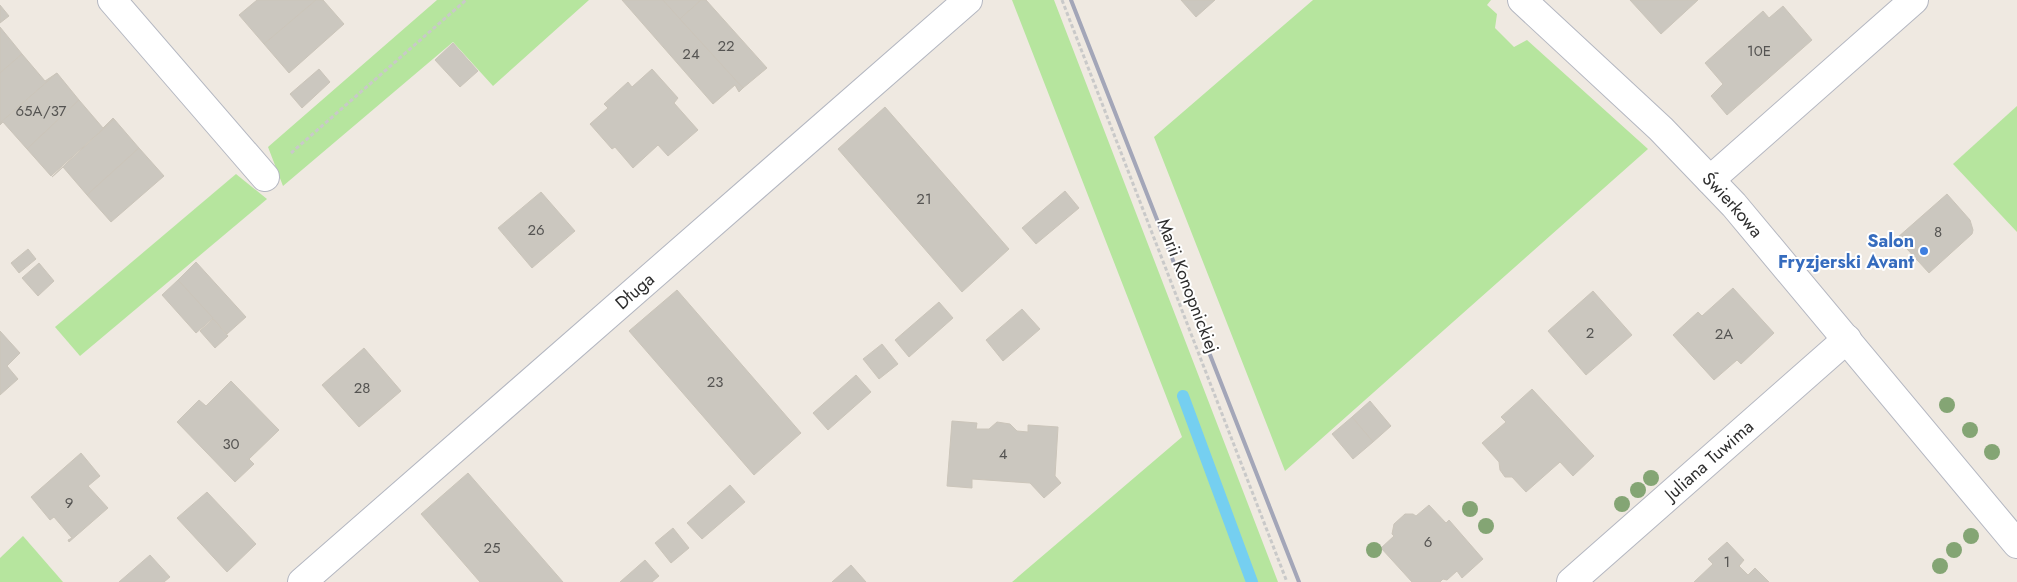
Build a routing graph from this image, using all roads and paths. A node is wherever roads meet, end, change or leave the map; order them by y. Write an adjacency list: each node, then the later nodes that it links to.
1 (112, 0): 7 (street)
2 (466, 0): 7 (path)
3 (968, 0): 11 (street, Długa)
4 (1062, 0): 12 (path, Marii Konopnickiej)
5 (1914, 0): 8 (street)
6 (1531, 3): 8 (street, Świerkowa)
7 (265, 177)
8 (1710, 180): 9 (street, Świerkowa)
9 (1848, 339): 10 (street, Świerkowa); 13 (street, Juliana Tuwima)
10 (2017, 544)
11 (302, 582)
12 (1287, 582)
13 (1571, 582)

